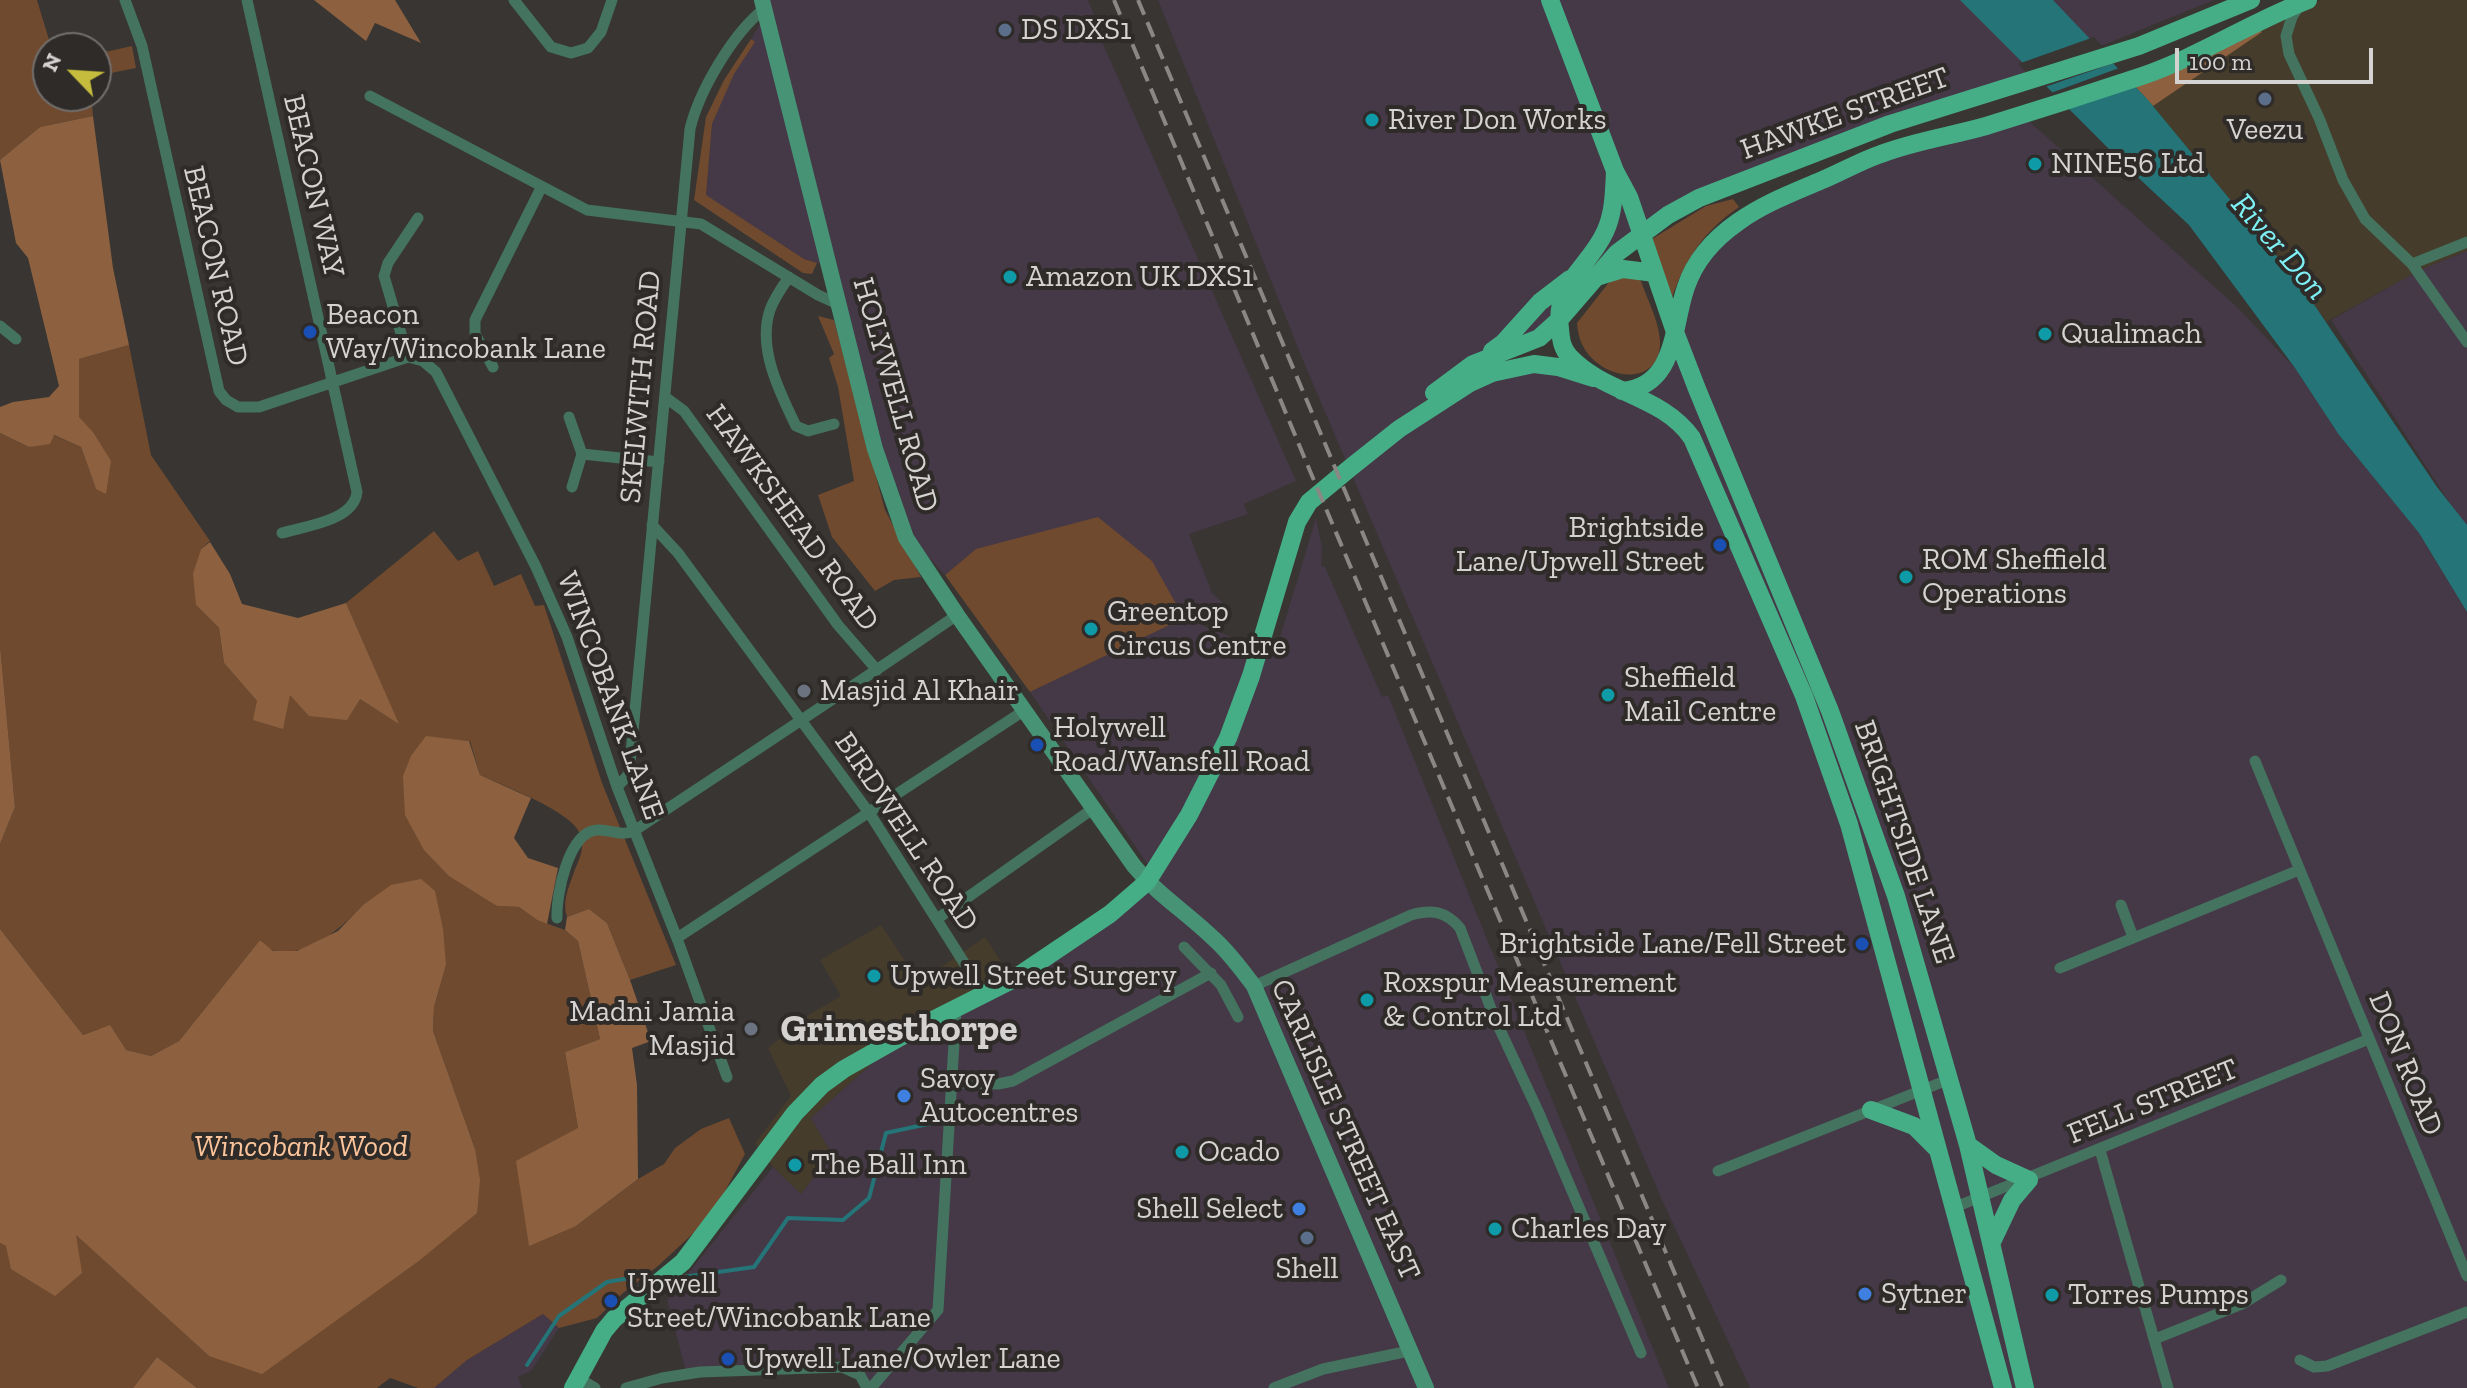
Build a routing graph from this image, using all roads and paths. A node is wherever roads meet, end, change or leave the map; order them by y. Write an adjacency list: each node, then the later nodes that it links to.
1 (125, 0): 31 (street, BEACON ROAD)
2 (247, 0): 31 (street, BEACON WAY)
3 (514, 0): 4 (street)
4 (612, 0)
5 (1550, 0): 10 (main road)
6 (2251, 0): 14 (main road, HAWKE STREET)
7 (2305, 1): 16 (street); 24 (main road, HAWKE STREET)
8 (763, 4): 13 (street, SKELWITH ROAD); 21 (main road, HOLYWELL ROAD)
9 (370, 96): 11 (street)
10 (1615, 171): 14 (main road); 19 (main road)
11 (541, 188): 13 (street); 29 (street)
12 (418, 218): 27 (street)
13 (679, 221): 18 (street); 33 (street, SKELWITH ROAD)
14 (1642, 233): 17 (main road); 20 (main road, HAWKE STREET)
15 (2467, 242): 16 (street)
16 (2412, 264): 26 (street)
17 (1655, 273): 20 (main road); 24 (main road)
18 (789, 277): 21 (street); 35 (street)
19 (1572, 277): 22 (main road); 28 (main road)
20 (1594, 278): 22 (main road)
21 (840, 305): 42 (main road, HOLYWELL ROAD)
22 (1559, 320): 28 (main road); 30 (main road)
23 (0, 326): 25 (street)
24 (1675, 332): 32 (main road); 67 (main road, BRIGHTSIDE LANE)
25 (16, 339)
26 (2467, 342)
27 (408, 357): 31 (street, BEACON ROAD); 47 (street, WINCOBANK LANE)
28 (1473, 364): 36 (main road)
29 (493, 367)
30 (1593, 378): 32 (main road); 36 (main road)
31 (333, 383): 41 (street, BEACON WAY)
32 (1622, 391): 69 (main road, BRIGHTSIDE LANE)
33 (665, 397): 38 (street, SKELWITH ROAD); 43 (street, HAWKSHEAD ROAD)
34 (569, 417): 37 (street)
35 (834, 424)
36 (1399, 429): 52 (main road)
37 (582, 454): 38 (street); 39 (street)
38 (659, 462): 40 (street, SKELWITH ROAD)
39 (572, 487)
40 (652, 525): 45 (street, BIRDWELL ROAD); 47 (street, SKELWITH ROAD)
41 (282, 533)
42 (957, 615): 43 (street); 44 (main road, HOLYWELL ROAD)
43 (877, 670): 45 (street)
44 (1025, 710): 48 (main road, HOLYWELL ROAD); 49 (street)
45 (803, 722): 49 (street, BIRDWELL ROAD); 50 (street)
46 (2255, 761): 51 (street, DON ROAD)
47 (617, 787): 50 (street, WINCOBANK LANE)
48 (1094, 808): 52 (main road, HOLYWELL ROAD); 55 (street)
49 (870, 814): 55 (street, BIRDWELL ROAD); 57 (street)
50 (634, 831): 54 (street); 57 (street, WINCOBANK LANE)
51 (2299, 870): 56 (street); 65 (street, DON ROAD)
52 (1147, 882): 62 (main road, CARLISLE STREET EAST); 63 (main road)
53 (2121, 905): 56 (street)
54 (557, 918)
55 (937, 919): 61 (street, BIRDWELL ROAD)
56 (2133, 937): 59 (street)
57 (677, 938): 66 (street, WINCOBANK LANE)
58 (1184, 947): 60 (street)
59 (2060, 968)
60 (1211, 973): 64 (street); 68 (street)
61 (973, 977)
62 (1254, 986): 83 (main road, CARLISLE STREET EAST); 84 (street)
63 (956, 1010): 68 (street); 86 (main road)
64 (1238, 1017)
65 (2369, 1039): 72 (street, FELL STREET); 79 (street, DON ROAD)
66 (727, 1077)
67 (1950, 1079): 69 (street); 71 (main road, BRIGHTSIDE LANE)
68 (952, 1083): 89 (street)
69 (1923, 1089): 70 (street); 73 (main road, BRIGHTSIDE LANE)
70 (1871, 1110): 73 (main road); 74 (street)
71 (1968, 1145): 75 (main road); 76 (main road, BRIGHTSIDE LANE)
72 (2100, 1150): 75 (street, FELL STREET); 82 (street)
73 (1940, 1152): 77 (main road, BRIGHTSIDE LANE)
74 (1718, 1171)
75 (2029, 1180): 76 (street, FELL STREET); 78 (main road)
76 (1981, 1197): 77 (street, FELL STREET); 78 (main road, BRIGHTSIDE LANE)
77 (1953, 1208): 92 (main road, BRIGHTSIDE LANE)
78 (1992, 1242): 93 (main road, BRIGHTSIDE LANE)
79 (2467, 1276)
80 (2281, 1280): 82 (street)
81 (2467, 1312): 85 (street)
82 (2155, 1339): 94 (street)
83 (1409, 1351): 90 (street); 91 (main road, CARLISLE STREET EAST)
84 (1641, 1353)
85 (2300, 1360)
86 (575, 1383): 87 (street)
87 (595, 1388)
88 (626, 1388): 89 (street)
89 (869, 1388)
90 (1274, 1388)
91 (1426, 1388)
92 (2003, 1388)
93 (2025, 1388)
94 (2168, 1388)

